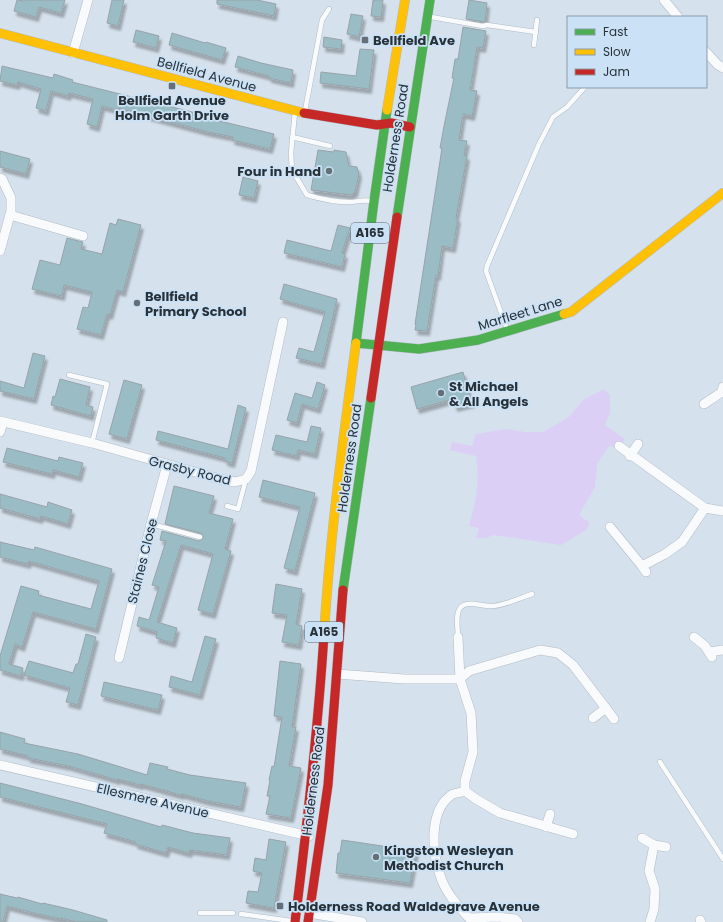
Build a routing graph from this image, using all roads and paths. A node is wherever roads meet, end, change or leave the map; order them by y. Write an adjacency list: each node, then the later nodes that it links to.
1 (88, 0): 12 (street)
2 (405, 0): 18 (main road, Holderness Road / A165)
3 (430, 0): 6 (main road, Holderness Road / A165)
4 (664, 0): 7 (street)
5 (329, 9): 17 (lane)
6 (428, 16): 9 (lane); 19 (main road, Holderness Road / A165)
7 (677, 16)
8 (537, 20): 9 (lane)
9 (536, 32): 11 (lane)
10 (0, 33): 12 (main road, Bellfield Avenue)
11 (534, 45)
12 (74, 53): 16 (main road, Bellfield Avenue)
13 (707, 53): 14 (street)
14 (723, 68)
15 (584, 88): 29 (lane)
16 (295, 111): 17 (main road, Bellfield Avenue); 20 (lane)
17 (305, 113): 18 (main road, Bellfield Avenue)
18 (385, 124): 19 (main road, Bellfield Avenue); 24 (main road, Holderness Road / A165)
19 (410, 127): 31 (main road, Holderness Road / A165)
20 (292, 138): 21 (lane); 24 (lane)
21 (330, 146)
22 (0, 178): 25 (street)
23 (723, 193): 29 (main road, Marfleet Lane)
24 (374, 201): 30 (main road, Holderness Road / A165)
25 (10, 215): 26 (street); 27 (street)
26 (83, 236)
27 (0, 251)
28 (282, 322): 42 (street, Grasby Road)
29 (508, 331): 31 (main road, Marfleet Lane)
30 (356, 343): 31 (main road, Marfleet Lane); 65 (main road, Holderness Road / A165)
31 (378, 345): 54 (main road, Holderness Road / A165)
32 (69, 375): 37 (lane)
33 (722, 391): 34 (street)
34 (704, 404)
35 (1, 421): 36 (street); 37 (street, Grasby Road)
36 (0, 432)
37 (92, 443): 41 (street, Grasby Road)
38 (638, 444): 40 (street)
39 (619, 446): 40 (street)
40 (630, 456): 44 (street)
41 (166, 465): 42 (street, Grasby Road); 46 (street, Staines Close)
42 (246, 479): 43 (lane)
43 (227, 506)
44 (705, 508): 45 (street); 47 (street)
45 (723, 511)
46 (151, 524): 48 (lane); 53 (street, Staines Close)
47 (610, 527)
48 (200, 537)
49 (532, 594): 50 (lane)
50 (458, 637): 55 (street)
51 (694, 637): 52 (street)
52 (723, 650)
53 (119, 658)
54 (337, 674): 55 (street); 66 (main road, Holderness Road / A165)
55 (460, 679): 56 (street); 61 (street)
56 (606, 708): 57 (street); 58 (street)
57 (593, 718)
58 (614, 719)
59 (660, 762): 70 (lane)
60 (0, 765): 65 (street, Ellesmere Avenue)
61 (465, 791): 63 (street); 77 (street)
62 (550, 814): 63 (street)
63 (546, 827): 64 (street)
64 (573, 834)
65 (306, 836): 66 (street, Ellesmere Avenue); 75 (main road, Holderness Road / A165)
66 (320, 838): 74 (main road, Holderness Road / A165)
67 (642, 838): 68 (street)
68 (654, 845): 69 (street); 78 (street)
69 (666, 847)
70 (723, 859)
71 (200, 913): 72 (lane)
72 (233, 913)
73 (241, 914): 75 (lane)
74 (308, 918): 76 (street)
75 (295, 922)
76 (362, 922)
77 (518, 922)
78 (650, 922)

